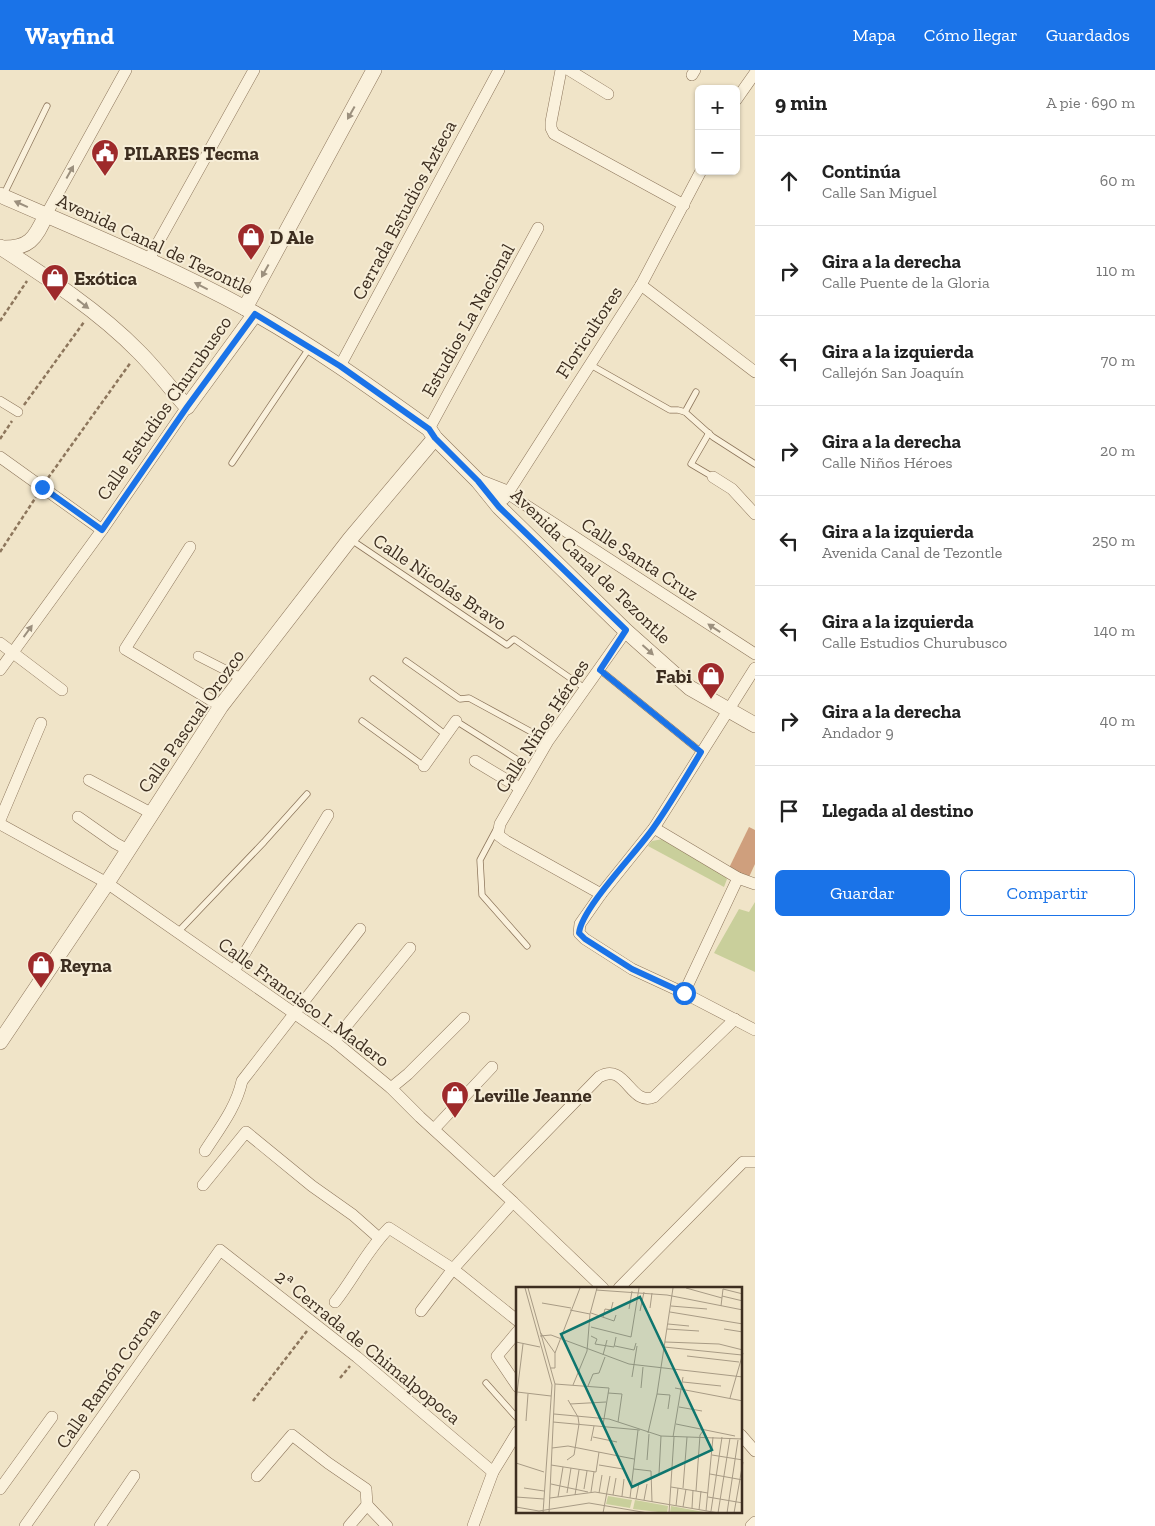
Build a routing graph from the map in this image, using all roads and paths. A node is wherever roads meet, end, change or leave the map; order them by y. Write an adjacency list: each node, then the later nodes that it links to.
1 (126, 70): 14 (street, one-way to 1)
2 (254, 70): 17 (street)
3 (374, 70): 21 (street, Calle Estudios Churubusco, one-way to 21)
4 (499, 70): 26 (street, Cerrada Estudios Azteca)
5 (561, 70): 13 (street)
6 (569, 70): 8 (street)
7 (755, 73): 9 (street)
8 (608, 94)
9 (740, 94)
10 (47, 106): 12 (lane)
11 (699, 175): 13 (street, Floricultores)
12 (2, 195): 14 (street, Avenida Canal de Tezontle, one-way to 12)
13 (684, 205): 19 (street, Floricultores)
14 (46, 215): 16 (street); 17 (street, Avenida Canal de Tezontle)
15 (538, 228): 34 (street, Estudios La Nacional)
16 (1, 248): 18 (street)
17 (149, 259): 21 (street, Avenida Canal de Tezontle, one-way to 17)
18 (35, 270): 20 (street, one-way to 20); 22 (path)
19 (641, 285): 25 (street, Floricultores); 27 (street)
20 (92, 311): 24 (street); 31 (path)
21 (250, 311): 23 (street, Avenida Canal de Tezontle); 30 (street, Calle Estudios Churubusco)
22 (0, 321)
23 (310, 348): 26 (street, Avenida Canal de Tezontle); 37 (lane)
24 (139, 351): 30 (street); 41 (path)
25 (589, 364): 32 (lane); 42 (street, Floricultores)
26 (340, 366): 34 (street, Avenida Canal de Tezontle)
27 (755, 372)
28 (696, 392): 32 (lane)
29 (0, 401): 31 (street)
30 (187, 407): 45 (street, Calle Estudios Churubusco)
31 (18, 412): 35 (path)
32 (685, 412): 33 (lane)
33 (709, 433): 38 (lane); 39 (lane)
34 (432, 434): 40 (street, Avenida Canal de Tezontle); 46 (street, Calle Pascual Orozco)
35 (0, 439)
36 (0, 458): 41 (street)
37 (232, 463)
38 (755, 464)
39 (713, 477): 44 (street)
40 (478, 481): 42 (street, Avenida Canal de Tezontle); 43 (street, Avenida Canal de Tezontle)
41 (42, 487): 45 (street); 48 (path)
42 (507, 493): 43 (street, Floricultores); 52 (street, Calle Santa Cruz, one-way to 42)
43 (499, 507): 49 (street, Avenida Canal de Tezontle)
44 (755, 514)
45 (102, 530): 51 (street, Calle Estudios Churubusco, one-way to 45)
46 (350, 539): 58 (street, Calle Pascual Orozco); 60 (lane, Calle Nicolás Bravo)
47 (190, 547): 62 (street)
48 (0, 552)
49 (626, 630): 57 (street, Calle Niños Héroes); 63 (street, Avenida Canal de Tezontle, one-way to 63)
50 (0, 643): 51 (street)
51 (13, 652): 56 (street, Calle Estudios Churubusco); 61 (street)
52 (755, 654)
53 (198, 656): 58 (street)
54 (406, 661): 69 (lane)
55 (755, 668): 63 (street)
56 (0, 670)
57 (600, 670): 60 (street, Calle Niños Héroes); 70 (lane)
58 (242, 679): 62 (street, Calle Pascual Orozco)
59 (373, 679): 68 (lane)
60 (586, 689): 69 (street, Calle Niños Héroes)
61 (62, 690)
62 (221, 706): 77 (street, Calle Pascual Orozco)
63 (728, 711): 67 (street, Avenida Canal de Tezontle); 70 (street)
64 (362, 721): 72 (lane)
65 (456, 721): 68 (street); 73 (lane)
66 (41, 723): 80 (street)
67 (755, 725)
68 (446, 735): 72 (street)
69 (548, 741): 73 (street, Calle Niños Héroes)
70 (701, 752): 83 (street)
71 (476, 761): 75 (street)
72 (424, 766)
73 (532, 769): 75 (street, Calle Niños Héroes)
74 (89, 780): 77 (street)
75 (520, 788): 82 (street, Calle Niños Héroes)
76 (307, 794): 90 (lane)
77 (151, 813): 84 (street, Calle Pascual Orozco)
78 (328, 815): 93 (street)
79 (78, 817): 84 (street)
80 (0, 820)
81 (0, 824): 86 (street, Calle Francisco I. Madero)
82 (500, 824): 88 (street); 91 (lane)
83 (654, 828): 85 (street); 88 (street)
84 (128, 850): 86 (street, Calle Pascual Orozco)
85 (738, 878): 87 (street); 94 (street)
86 (107, 883): 90 (street, Calle Francisco I. Madero); 100 (street, Calle Pascual Orozco)
87 (755, 884)
88 (601, 894): 94 (street)
89 (360, 929): 95 (street)
90 (178, 932): 93 (street, Calle Francisco I. Madero)
91 (527, 946)
92 (410, 948): 99 (street)
93 (234, 971): 95 (street, Calle Francisco I. Madero)
94 (684, 993): 97 (street)
95 (295, 1014): 99 (street, Calle Francisco I. Madero); 104 (street)
96 (464, 1018): 102 (street)
97 (736, 1019): 98 (street); 106 (street)
98 (755, 1030)
99 (334, 1041): 102 (street, Calle Francisco I. Madero)
100 (0, 1042)
101 (492, 1067): 103 (street)
102 (391, 1088): 103 (street, Calle Francisco I. Madero)
103 (434, 1129): 106 (street, Calle Francisco I. Madero)
104 (204, 1152)
105 (755, 1162): 113 (street)
106 (495, 1184): 108 (street, Calle Francisco I. Madero)
107 (203, 1185): 109 (street)
108 (513, 1202): 111 (street); 112 (street, Calle Francisco I. Madero)
109 (379, 1238): 111 (street); 114 (street)
110 (220, 1250): 117 (street, 2ª Cerrada de Chimalpopoca); 135 (street, Calle Ramón Corona)
111 (453, 1269): 115 (street); 116 (street)
112 (602, 1287)
113 (620, 1287)
114 (335, 1302)
115 (421, 1312)
116 (516, 1320)
117 (314, 1323): 119 (street, 2ª Cerrada de Chimalpopoca); 123 (path)
118 (516, 1333): 122 (street)
119 (356, 1357): 120 (path); 129 (street, 2ª Cerrada de Chimalpopoca)
120 (340, 1378)
121 (486, 1383): 125 (lane)
122 (516, 1384)
123 (253, 1401)
124 (52, 1417): 132 (street)
125 (516, 1417)
126 (516, 1434): 129 (street)
127 (742, 1436): 128 (street)
128 (755, 1451)
129 (493, 1472): 139 (street)
130 (134, 1476): 136 (street)
131 (257, 1476): 133 (street)
132 (0, 1489)
133 (367, 1505): 137 (street); 138 (street)
134 (755, 1522): 140 (street)
135 (25, 1526)
136 (100, 1526)
137 (349, 1526)
138 (387, 1526)
139 (473, 1526)
140 (751, 1526)

